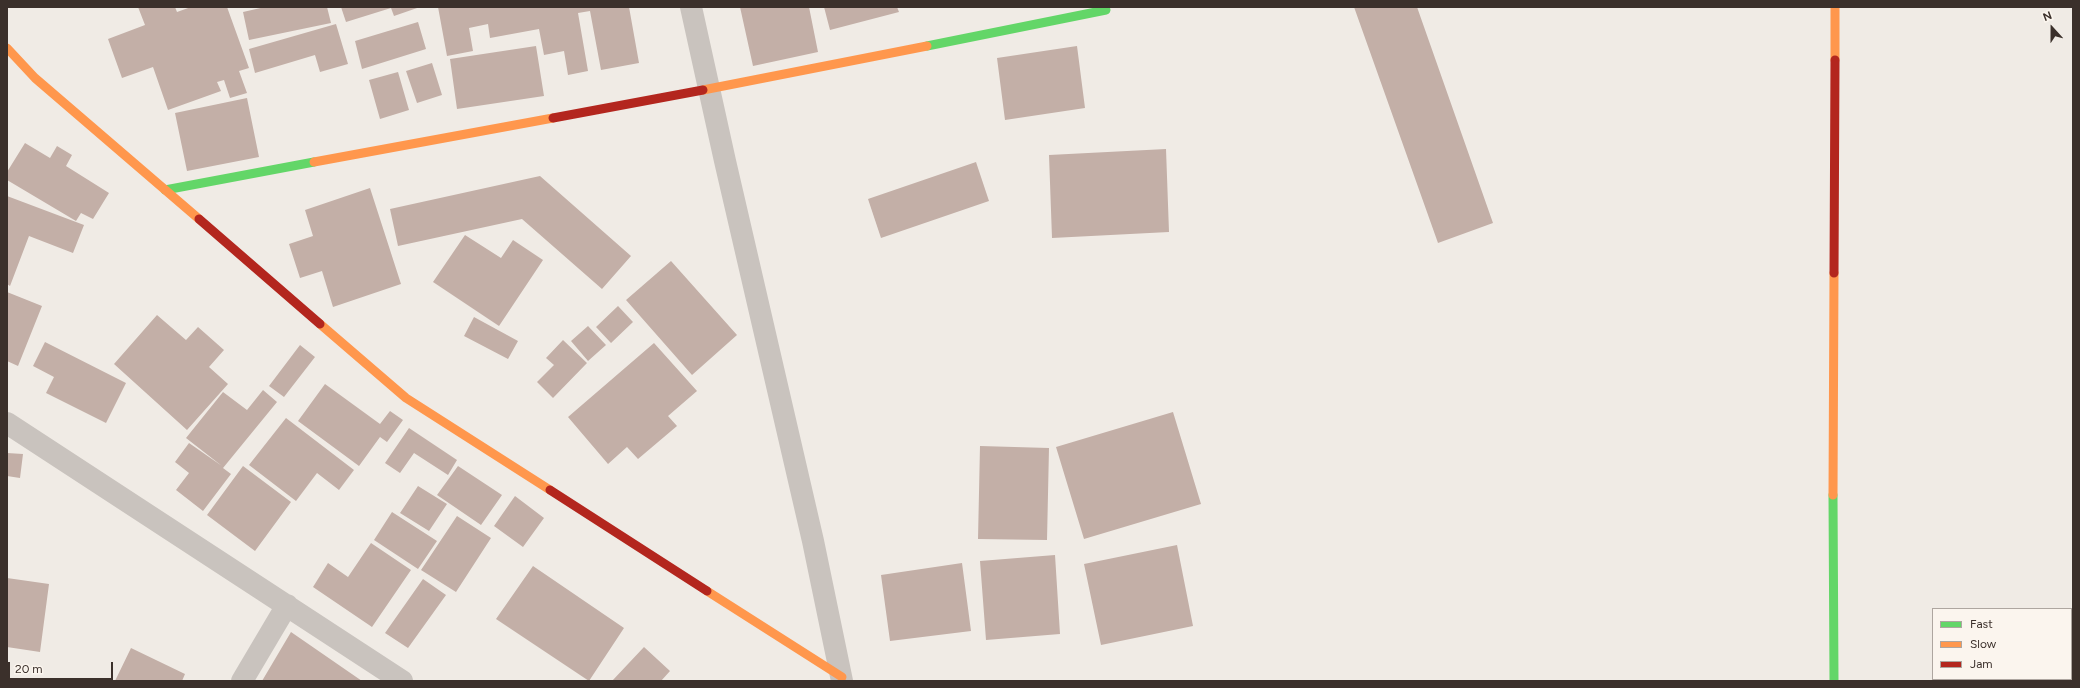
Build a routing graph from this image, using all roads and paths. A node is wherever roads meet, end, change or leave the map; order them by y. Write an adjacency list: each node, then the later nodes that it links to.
1 (691, 7): 5 (street)
2 (1835, 7): 12 (street)
3 (1106, 10): 5 (street)
4 (7, 48): 6 (street)
5 (708, 89): 6 (street); 9 (street)
6 (165, 190): 9 (street)
7 (7, 423): 8 (street)
8 (287, 605): 10 (street); 11 (street)
9 (842, 679)
10 (242, 681)
11 (402, 681)
12 (1834, 681)

